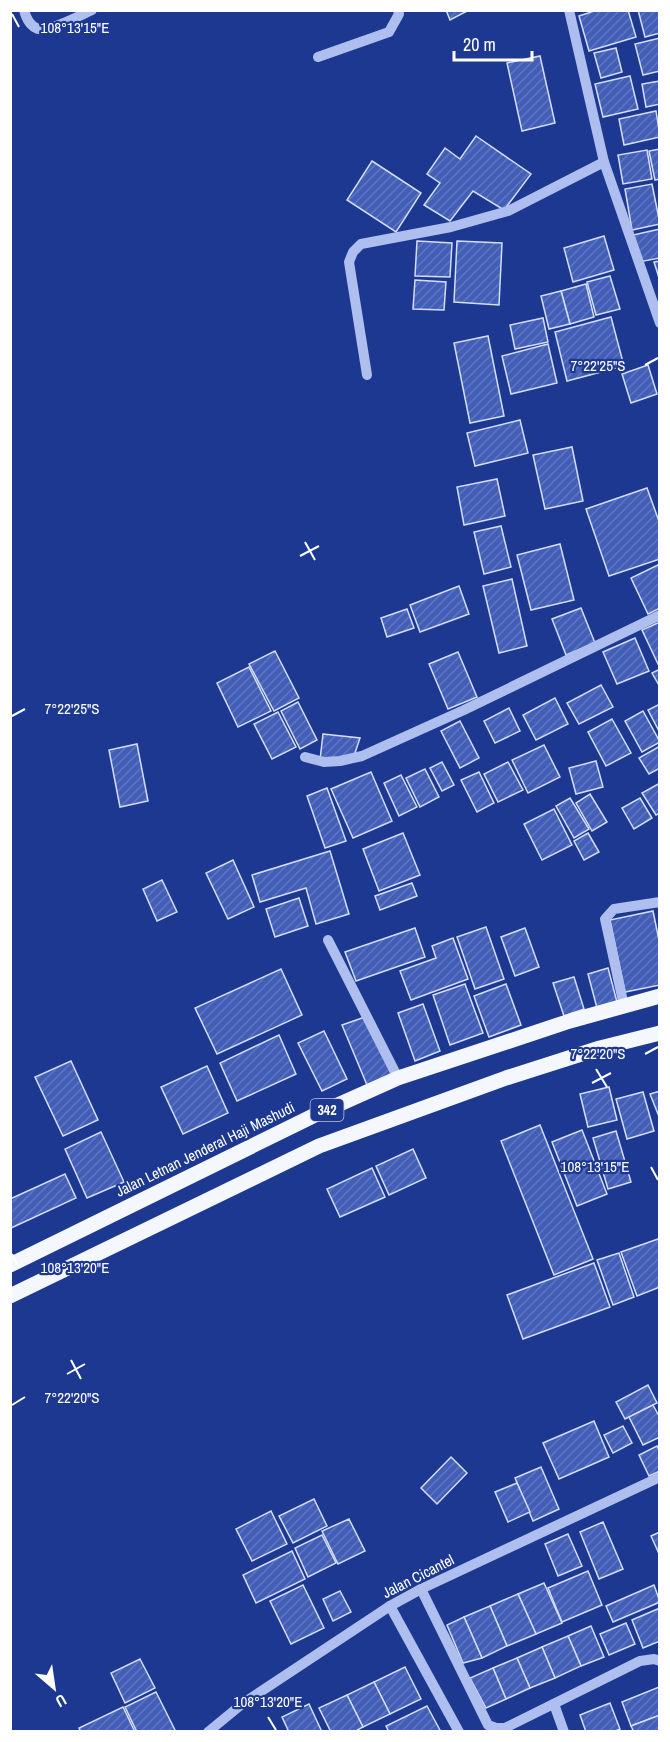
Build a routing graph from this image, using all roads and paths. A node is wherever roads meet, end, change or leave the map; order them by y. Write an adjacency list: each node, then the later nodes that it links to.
1 (24, 10): 2 (street)
2 (92, 10)
3 (398, 10): 5 (street)
4 (570, 10): 6 (street)
5 (318, 57)
6 (604, 162): 7 (street); 8 (street)
7 (660, 323)
8 (367, 375)
9 (660, 615): 10 (street)
10 (305, 757)
11 (660, 902): 14 (street)
12 (328, 940): 16 (street)
13 (660, 996): 14 (main road, Jalan Letnan Jenderal Haji Mashudi / 342)
14 (624, 1006): 16 (main road, Jalan Letnan Jenderal Haji Mashudi / 342)
15 (660, 1033): 18 (main road, 342)
16 (398, 1078): 17 (main road, Jalan Letnan Jenderal Haji Mashudi / 342)
17 (10, 1265)
18 (11, 1295)
19 (660, 1477): 20 (street, Jalan Cicantel)
20 (421, 1589): 21 (street, Jalan Cicantel); 24 (street)
21 (390, 1606): 25 (street, Jalan Cicantel); 26 (street)
22 (660, 1661): 23 (street)
23 (554, 1704): 24 (street); 27 (street)
24 (484, 1728)
25 (208, 1731)
26 (459, 1731)
27 (564, 1731)

